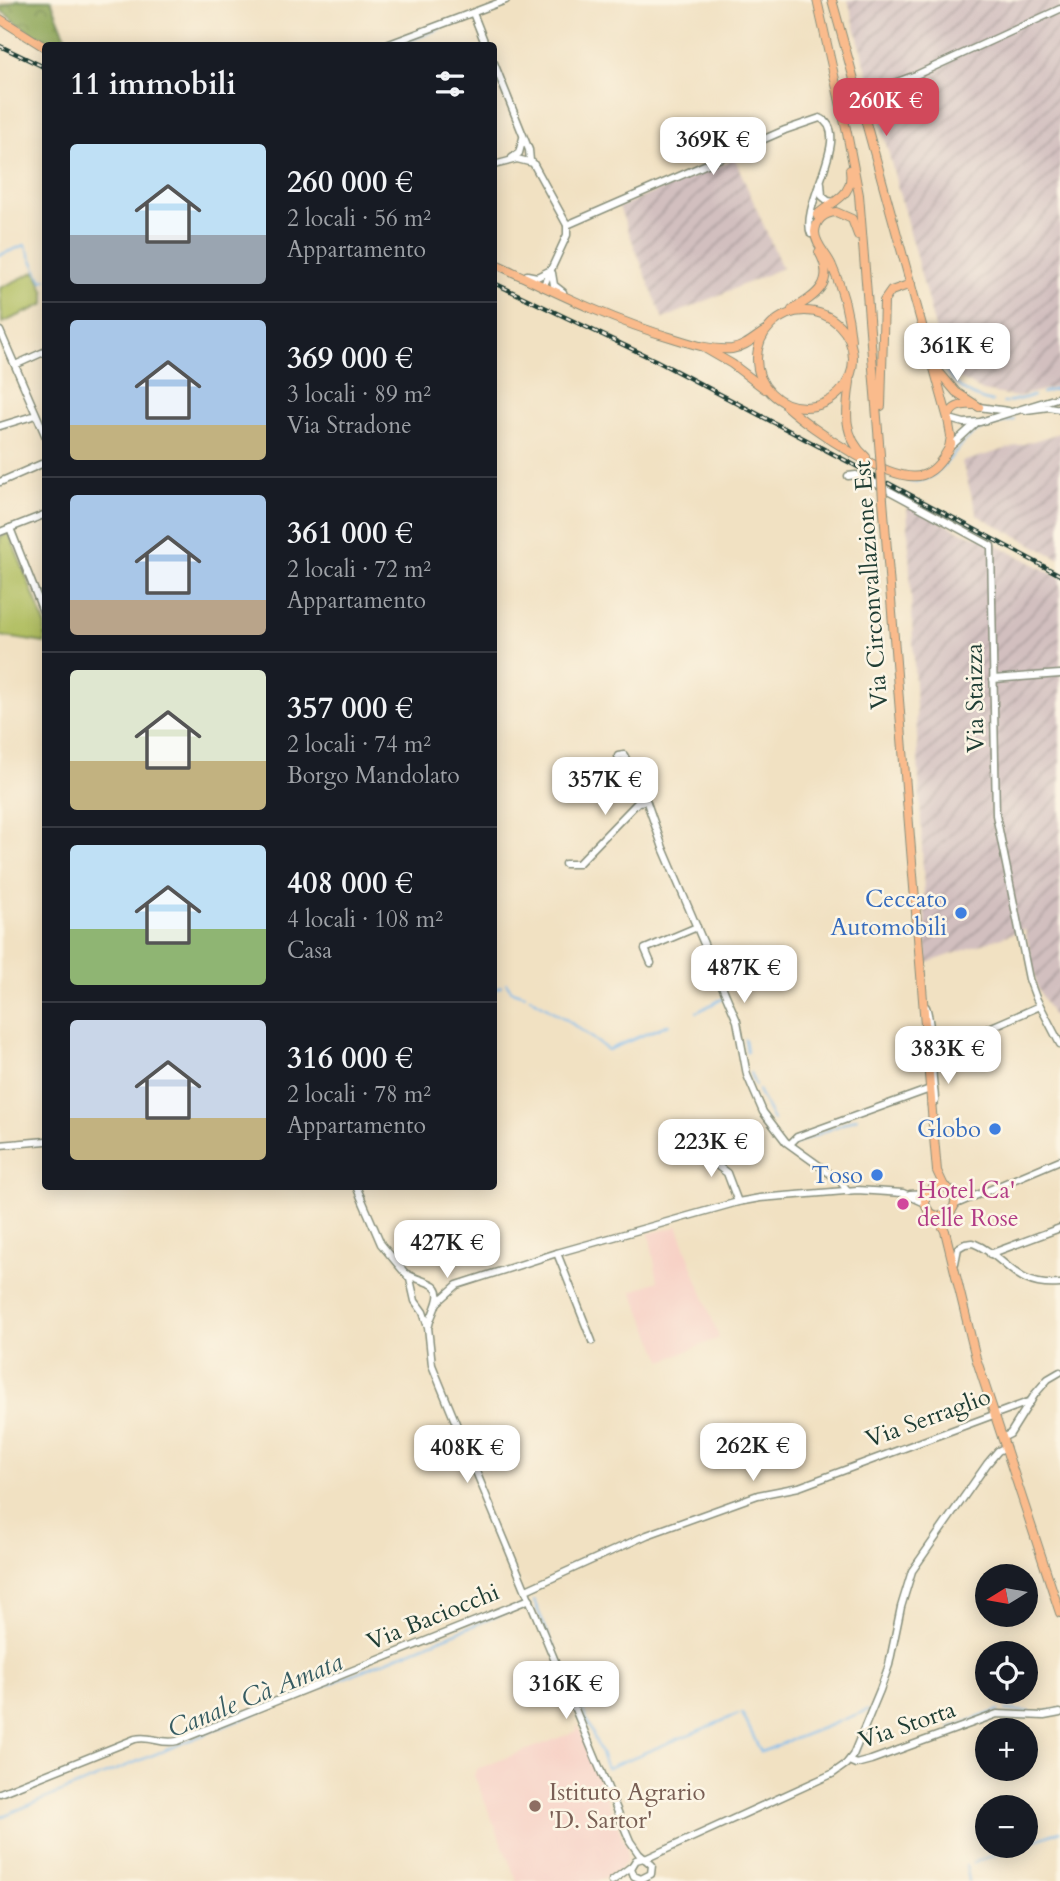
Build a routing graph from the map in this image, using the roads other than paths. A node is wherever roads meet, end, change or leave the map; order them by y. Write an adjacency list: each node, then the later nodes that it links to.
1 (506, 0): 5 (street)
2 (817, 0): 12 (main road, Via Circonvallazione Est)
3 (832, 0): 11 (main road)
4 (1060, 9): 11 (street)
5 (473, 13): 7 (street); 8 (street)
6 (0, 19): 9 (main road)
7 (395, 42)
8 (484, 42)
9 (42, 45)
10 (497, 70): 13 (street)
11 (859, 96): 24 (main road)
12 (847, 129): 18 (main road); 25 (main road, Via Circonvallazione Est)
13 (522, 133): 14 (street); 15 (street)
14 (506, 161): 15 (street); 16 (street)
15 (530, 161): 19 (street)
16 (497, 164)
17 (823, 175): 18 (street); 19 (street); 20 (street)
18 (837, 202): 20 (main road)
19 (567, 225): 23 (street)
20 (814, 230): 25 (main road); 27 (main road); 32 (main road)
21 (497, 262): 23 (street)
22 (497, 263): 26 (main road)
23 (553, 267): 26 (street); 28 (street)
24 (911, 284): 35 (main road); 48 (main road)
25 (867, 286): 48 (main road, Via Circonvallazione Est)
26 (543, 287): 28 (main road)
27 (787, 314): 29 (main road); 32 (main road)
28 (612, 318): 31 (main road)
29 (767, 329): 31 (main road); 38 (main road)
30 (0, 331): 34 (street)
31 (697, 345): 38 (main road)
32 (851, 346): 36 (main road)
33 (42, 353): 34 (street)
34 (15, 365): 42 (street)
35 (936, 372): 39 (main road); 43 (main road)
36 (852, 374): 38 (main road); 50 (main road)
37 (1060, 397): 41 (street)
38 (778, 398): 50 (main road)
39 (979, 407): 41 (street); 43 (main road)
40 (1060, 409): 41 (street)
41 (1013, 410): 44 (street)
42 (36, 415): 45 (street); 46 (street)
43 (950, 416): 44 (street); 47 (main road)
44 (980, 422): 47 (street)
45 (42, 424)
46 (0, 426)
47 (949, 448): 50 (main road)
48 (879, 451): 64 (main road, Via Circonvallazione Est, bridge)
49 (42, 464): 52 (street)
50 (877, 465)
51 (848, 476): 58 (street, Via Staizza)
52 (0, 482)
53 (42, 516): 54 (street)
54 (10, 528): 55 (street); 56 (street)
55 (0, 532)
56 (42, 609)
57 (1060, 674): 58 (street)
58 (993, 679): 65 (street, Via Staizza)
59 (618, 756): 60 (street)
60 (646, 801): 61 (street); 62 (street)
61 (565, 864)
62 (697, 927): 63 (street); 71 (street)
63 (651, 963)
64 (923, 999): 67 (street); 68 (main road, Via Circonvallazione Est)
65 (1040, 1006): 66 (street, Via Staizza); 67 (street)
66 (1060, 1044)
67 (948, 1046): 69 (street)
68 (930, 1090): 69 (main road, Via Circonvallazione Est); 71 (street)
69 (931, 1105): 75 (main road, Via Circonvallazione Est)
70 (42, 1141): 72 (street)
71 (790, 1144): 78 (street)
72 (0, 1145)
73 (714, 1145): 82 (street)
74 (1060, 1160): 81 (street)
75 (937, 1171): 76 (main road); 80 (main road)
76 (944, 1186): 79 (main road); 80 (main road)
77 (358, 1190): 88 (street)
78 (848, 1191): 80 (street); 82 (street)
79 (954, 1194): 81 (street); 83 (main road)
80 (928, 1195): 84 (main road)
81 (975, 1196): 83 (street)
82 (738, 1202): 86 (street)
83 (956, 1204): 84 (main road)
84 (941, 1215): 89 (main road)
85 (1060, 1228): 87 (street)
86 (557, 1252): 92 (street); 97 (street)
87 (990, 1254): 89 (street); 91 (street)
88 (406, 1273): 90 (street); 93 (street)
89 (955, 1274): 100 (main road)
90 (430, 1283): 92 (street); 93 (street); 94 (street)
91 (1060, 1284)
92 (457, 1285): 94 (street)
93 (414, 1294): 95 (street)
94 (437, 1303): 95 (street); 96 (street)
95 (420, 1306): 96 (street)
96 (428, 1327): 103 (street)
97 (592, 1341)
98 (1060, 1372): 99 (street)
99 (1031, 1401): 100 (street, Via Serraglio); 101 (street)
100 (995, 1415): 101 (main road); 103 (street, Via Serraglio)
101 (1002, 1438): 102 (main road)
102 (1006, 1447): 105 (main road); 107 (street)
103 (526, 1590): 104 (street)
104 (530, 1599): 108 (street, Via Baciocchi); 109 (street)
105 (1060, 1613)
106 (1060, 1713): 107 (street, Via Storta)
107 (849, 1761): 110 (street)
108 (0, 1793)
109 (630, 1841): 111 (street); 112 (street)
110 (659, 1853): 111 (street); 113 (street)
111 (644, 1859): 112 (street); 113 (street)
112 (632, 1865): 114 (street); 115 (street)
113 (651, 1874): 114 (street)
114 (638, 1879): 115 (street)
115 (613, 1881)

